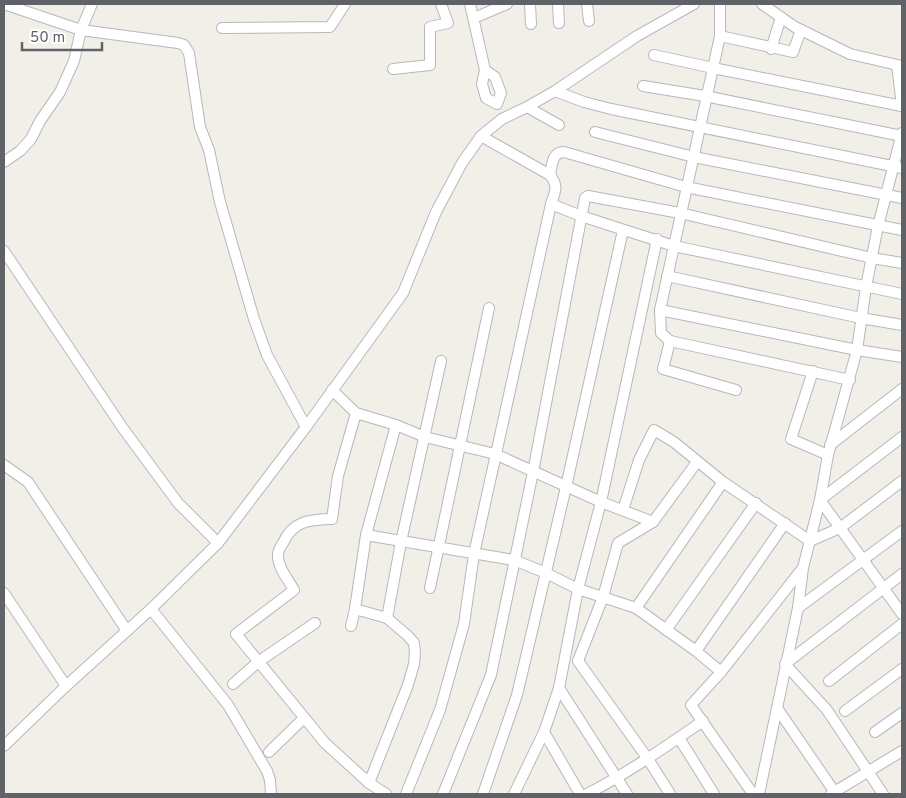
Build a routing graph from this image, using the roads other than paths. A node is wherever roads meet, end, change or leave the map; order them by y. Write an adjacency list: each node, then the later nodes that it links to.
1 (4, 4): 19 (street)
2 (92, 4): 19 (street)
3 (345, 4): 18 (street)
4 (441, 4): 26 (street)
5 (470, 4): 14 (street)
6 (507, 4): 14 (street)
7 (530, 4): 17 (street)
8 (558, 4): 16 (street)
9 (587, 4): 15 (street)
10 (694, 4): 29 (street)
11 (720, 4): 21 (street)
12 (762, 4): 13 (street)
13 (781, 17): 20 (street); 22 (street)
14 (474, 18): 27 (street)
15 (588, 21)
16 (559, 22)
17 (531, 24)
18 (222, 28)
19 (81, 30): 41 (street); 76 (street)
20 (801, 30): 22 (street); 24 (street)
21 (720, 36): 22 (street); 25 (street)
22 (771, 49)
23 (654, 55): 25 (street)
24 (900, 66): 32 (street)
25 (712, 68): 30 (street); 32 (street)
26 (393, 69)
27 (485, 70): 31 (street); 31 (street)
28 (643, 86): 30 (street)
29 (555, 91): 33 (street); 36 (street)
30 (705, 96): 36 (street); 38 (street)
31 (497, 104): 34 (street)
32 (902, 106)
33 (527, 107): 34 (street); 35 (street)
34 (502, 118): 39 (street)
35 (559, 125)
36 (700, 127): 40 (street); 42 (street)
37 (595, 132): 40 (street)
38 (902, 135): 42 (street)
39 (481, 136): 43 (street); 71 (street)
40 (694, 156): 44 (street); 45 (street)
41 (4, 162)
42 (898, 167): 45 (street)
43 (550, 175): 44 (street); 47 (street)
44 (686, 187): 48 (street); 50 (street)
45 (887, 195): 46 (street); 50 (street)
46 (902, 198)
47 (551, 204): 49 (street); 81 (street)
48 (680, 214): 49 (street); 54 (street); 56 (street)
49 (581, 216): 51 (street); 84 (street)
50 (878, 226): 52 (street); 56 (street)
51 (623, 230): 53 (street); 87 (street)
52 (902, 230)
53 (657, 239): 54 (street); 89 (street)
54 (674, 246): 58 (street); 59 (street)
55 (4, 251): 99 (street)
56 (872, 258): 57 (street); 59 (street)
57 (902, 263)
58 (667, 276): 62 (street); 63 (street)
59 (866, 287): 60 (street); 63 (street)
60 (902, 294)
61 (489, 308): 79 (street)
62 (660, 310): 65 (street); 66 (street)
63 (861, 318): 64 (street); 66 (street)
64 (902, 325)
65 (670, 342): 69 (street); 72 (street)
66 (857, 350): 67 (street); 70 (street)
67 (902, 357)
68 (441, 361): 78 (street)
69 (813, 371): 70 (street); 80 (street)
70 (850, 380): 80 (street)
71 (332, 390): 74 (street); 76 (street)
72 (736, 390)
73 (902, 390): 80 (street)
74 (356, 412): 75 (street); 124 (street)
75 (396, 425): 78 (street); 96 (street)
76 (306, 427): 99 (street)
77 (902, 436): 88 (street)
78 (425, 437): 79 (street); 98 (street)
79 (460, 446): 81 (street); 100 (street)
80 (829, 450): 88 (street)
81 (495, 454): 84 (street); 101 (street)
82 (698, 462): 86 (street); 91 (street); 92 (street)
83 (4, 465): 122 (street)
84 (533, 472): 87 (street); 102 (street)
85 (902, 481): 94 (street)
86 (723, 482): 90 (street); 112 (street)
87 (566, 487): 89 (street); 105 (street)
88 (820, 500): 94 (street); 97 (street)
89 (601, 502): 91 (street); 108 (street)
90 (756, 503): 93 (street); 121 (street)
91 (623, 510): 92 (street)
92 (652, 522): 111 (street)
93 (785, 523): 97 (street); 123 (street)
94 (840, 528): 97 (street); 103 (street)
95 (902, 531): 103 (street)
96 (366, 535): 98 (street); 115 (street)
97 (810, 541): 104 (street)
98 (401, 542): 100 (street); 117 (street)
99 (218, 543): 114 (street)
100 (438, 548): 101 (street); 107 (street)
101 (474, 554): 102 (street); 149 (street)
102 (514, 560): 105 (street); 150 (street)
103 (864, 561): 109 (street); 113 (street)
104 (803, 568): 113 (street); 127 (street)
105 (546, 573): 108 (street); 151 (street)
106 (902, 574): 109 (street)
107 (430, 588)
108 (578, 589): 111 (street); 131 (street)
109 (884, 589): 116 (street); 125 (street)
110 (4, 593): 130 (street)
111 (603, 597): 112 (street); 143 (street)
112 (636, 608): 121 (street)
113 (798, 608): 125 (street)
114 (151, 609): 122 (street); 147 (street)
115 (355, 609): 117 (street); 120 (street)
116 (902, 614)
117 (387, 618): 146 (street)
118 (315, 624): 124 (street)
119 (902, 624): 128 (street)
120 (351, 626)
121 (666, 630): 123 (street)
122 (127, 631): 130 (street)
123 (696, 651): 127 (street)
124 (258, 662): 129 (street); 135 (street)
125 (786, 664): 132 (street); 144 (street)
126 (902, 669): 133 (street)
127 (721, 672): 136 (street)
128 (829, 681)
129 (233, 684)
130 (66, 686): 140 (street)
131 (559, 688): 137 (street); 145 (street)
132 (777, 708): 159 (street); 160 (street)
133 (845, 711)
134 (902, 713): 138 (street)
135 (304, 718): 142 (street); 146 (street)
136 (703, 721): 139 (street); 158 (street)
137 (544, 732): 152 (street); 153 (street)
138 (875, 732)
139 (679, 738): 143 (street); 157 (street)
140 (4, 746)
141 (902, 751): 144 (street)
142 (269, 752)
143 (648, 759): 145 (street); 156 (street)
144 (869, 771): 160 (street); 161 (street)
145 (617, 779): 154 (street); 155 (street)
146 (369, 783): 148 (street)
147 (271, 794)
148 (386, 794)
149 (406, 794)
150 (443, 794)
151 (483, 794)
152 (514, 794)
153 (580, 794)
154 (587, 794)
155 (627, 794)
156 (670, 794)
157 (714, 794)
158 (754, 794)
159 (759, 794)
160 (834, 794)
161 (883, 794)

